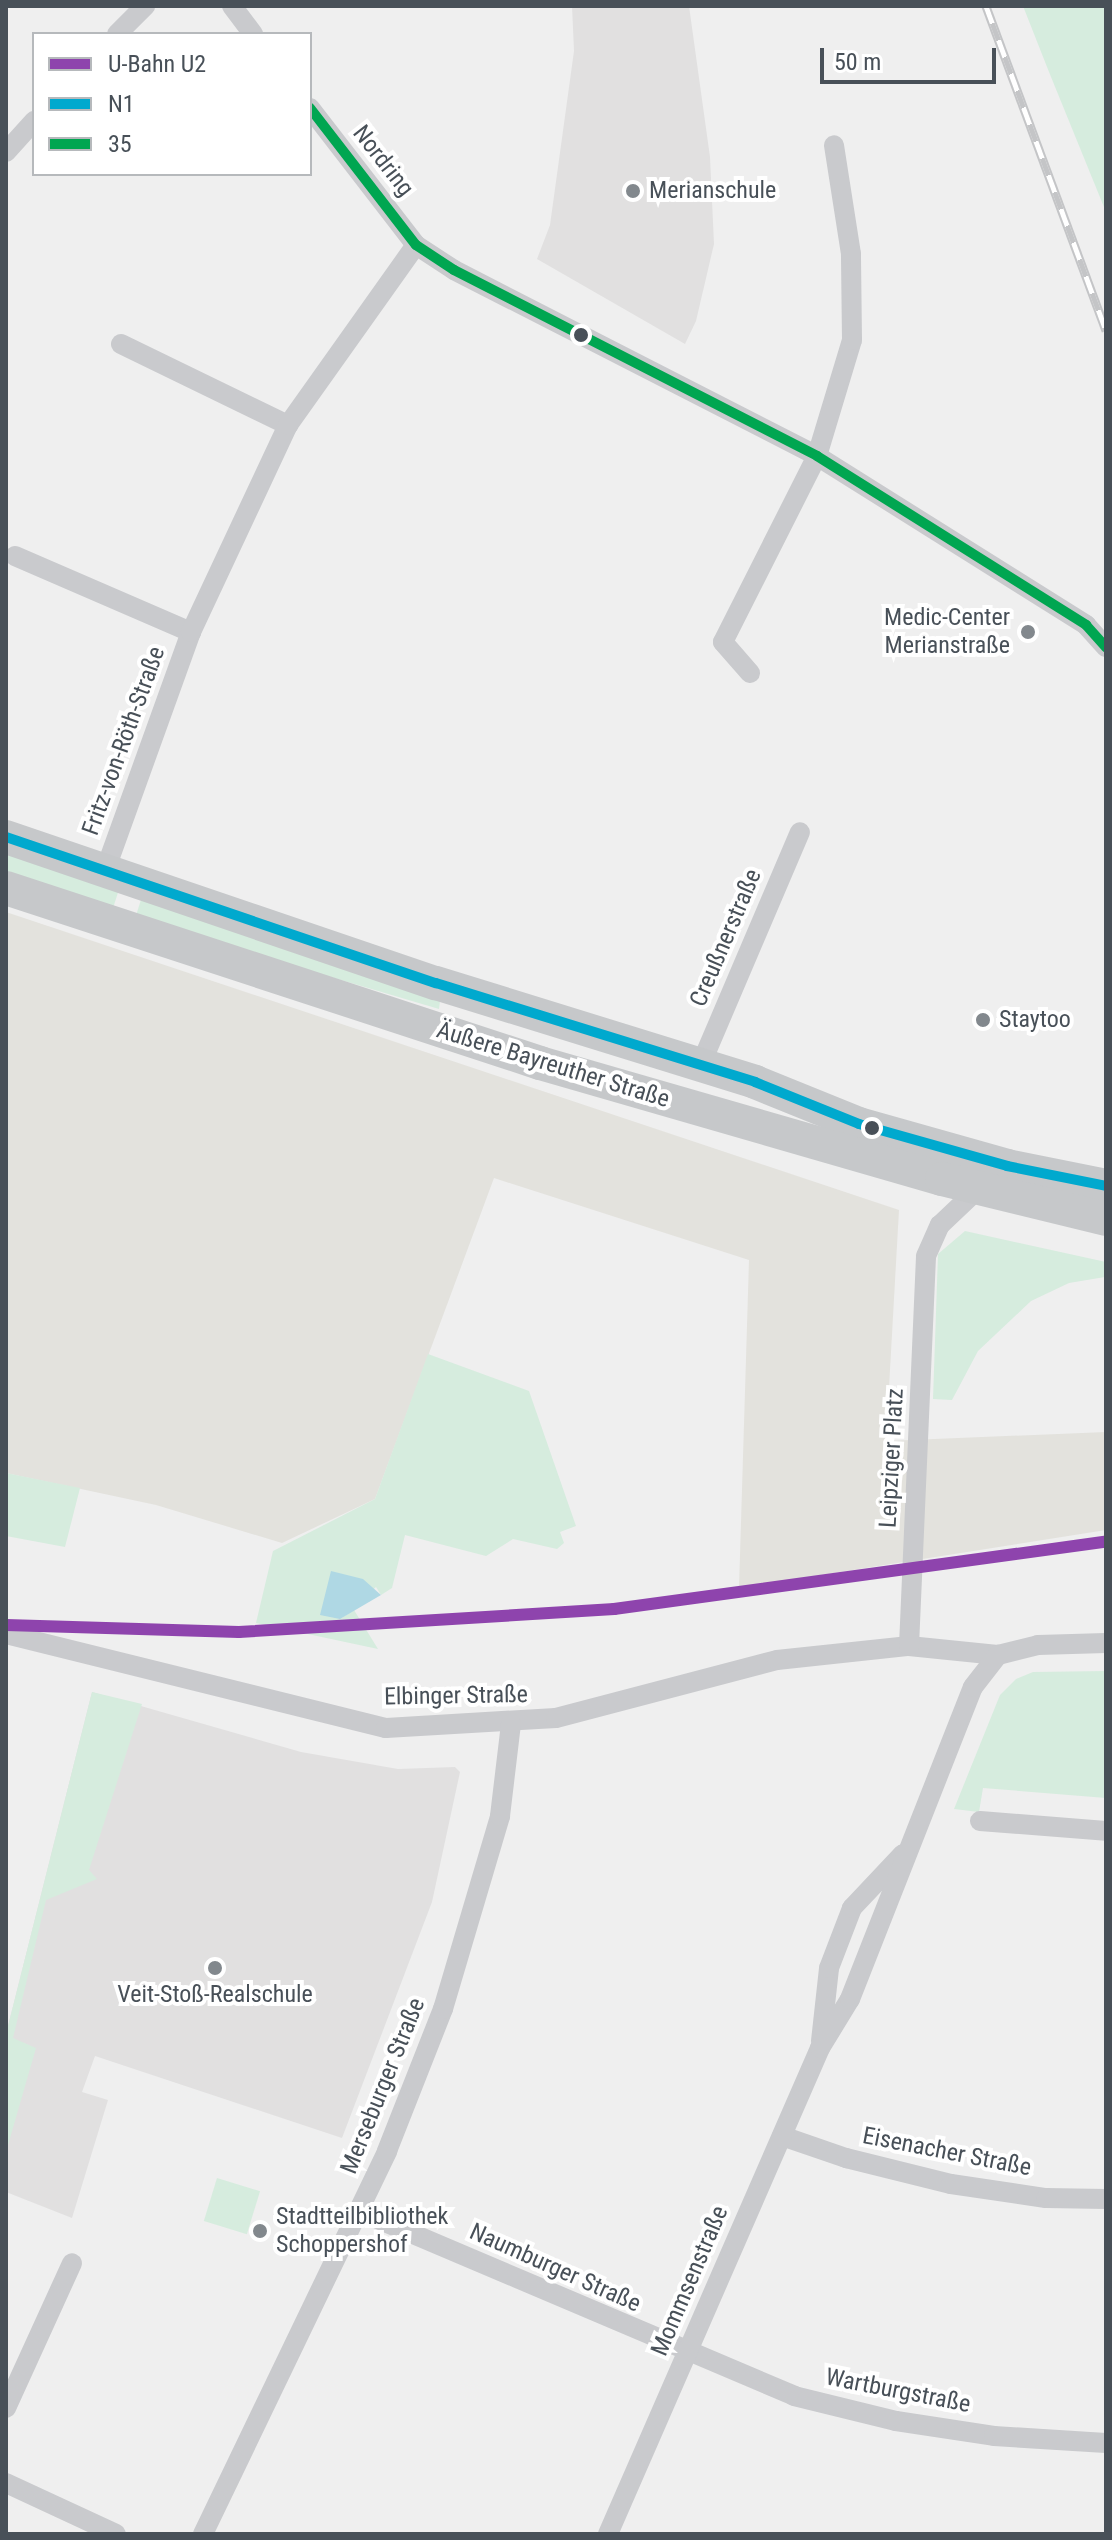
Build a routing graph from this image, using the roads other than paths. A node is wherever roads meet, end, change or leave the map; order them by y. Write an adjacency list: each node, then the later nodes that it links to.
1 (145, 6): 3 (street)
2 (232, 6): 4 (street)
3 (119, 32)
4 (252, 32)
5 (312, 111): 9 (street, Nordring)
6 (32, 123): 8 (street)
7 (834, 145): 12 (street)
8 (8, 147)
9 (416, 245): 11 (street, Fritz-von-Röth-Straße); 12 (street, Nordring)
10 (121, 344): 11 (street)
11 (288, 425): 14 (street, Fritz-von-Röth-Straße)
12 (817, 456): 15 (street, Nordring); 16 (street)
13 (15, 556): 14 (street, Fritz-von-Röth-Straße)
14 (191, 632): 19 (street, Fritz-von-Röth-Straße)
15 (1106, 647)
16 (750, 673)
17 (800, 832): 21 (street, Creußnerstraße)
18 (6, 837): 19 (main road, Äußere Bayreuther Straße)
19 (106, 868): 21 (main road, Äußere Bayreuther Straße)
20 (6, 888): 23 (main road, Äußere Bayreuther Straße)
21 (701, 1064): 22 (main road, Äußere Bayreuther Straße)
22 (1106, 1186)
23 (978, 1189): 24 (main road, Äußere Bayreuther Straße); 27 (street, Leipziger Platz)
24 (1106, 1219)
25 (6, 1634): 29 (street, Elbinger Straße)
26 (1106, 1643): 28 (street)
27 (909, 1646): 28 (street); 29 (street, Elbinger Straße)
28 (998, 1655): 32 (street, Mommsenstraße)
29 (511, 1724): 36 (street, Merseburger Straße)
30 (980, 1821): 31 (street)
31 (1106, 1831)
32 (909, 1849): 33 (street, Mommsenstraße); 33 (street, Mommsenstraße)
33 (820, 2048): 34 (street, Mommsenstraße)
34 (782, 2136): 35 (street, Eisenacher Straße); 38 (street, Mommsenstraße)
35 (1106, 2199)
36 (359, 2211): 38 (street, Naumburger Straße); 43 (street, Merseburger Straße)
37 (72, 2263): 39 (street)
38 (687, 2354): 40 (street, Wartburgstraße); 44 (street, Mommsenstraße)
39 (6, 2408)
40 (1106, 2443)
41 (6, 2483): 42 (street)
42 (116, 2534)
43 (203, 2534)
44 (608, 2534)

